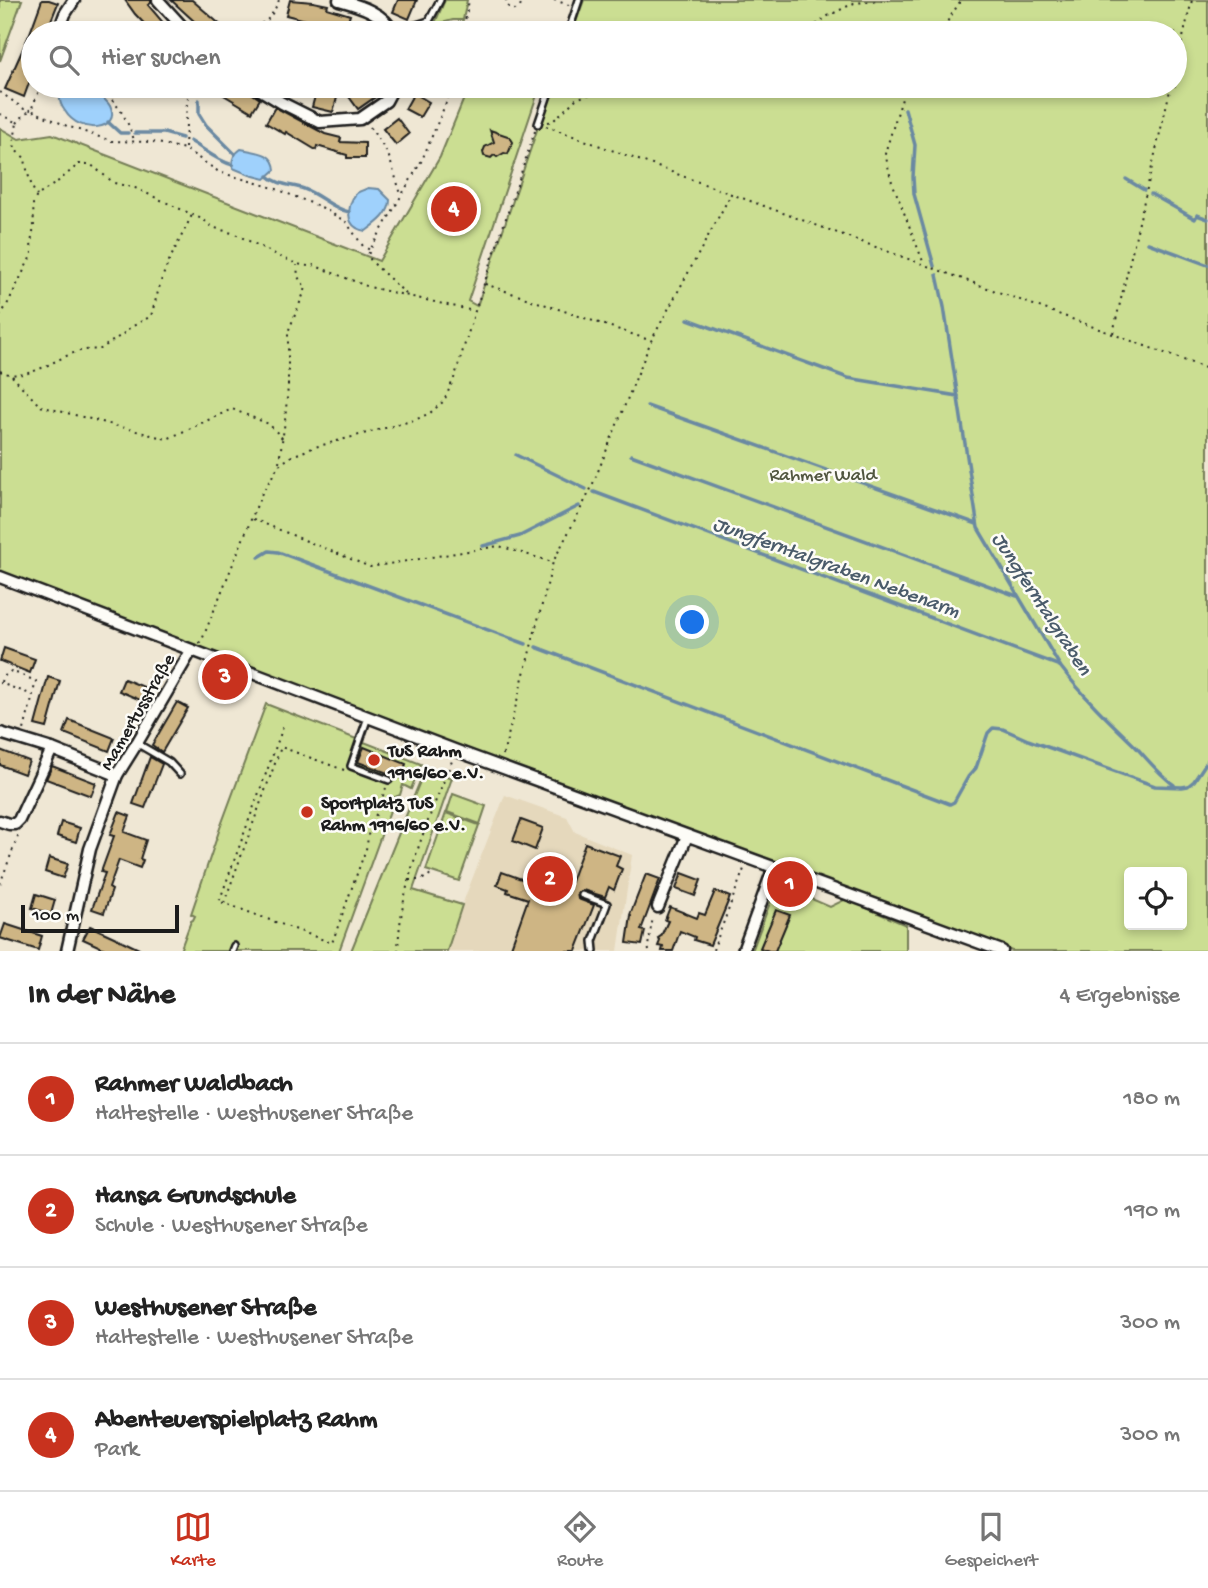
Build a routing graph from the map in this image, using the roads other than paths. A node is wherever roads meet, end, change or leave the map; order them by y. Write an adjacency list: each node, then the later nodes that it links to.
1 (74, 0): 7 (street)
2 (158, 0): 8 (street)
3 (339, 0): 6 (street)
4 (440, 0): 10 (lane)
5 (579, 0): 11 (lane)
6 (369, 4): 9 (street)
7 (62, 21)
8 (177, 21)
9 (385, 21)
10 (429, 21)
11 (572, 21)
12 (274, 98): 13 (street)
13 (388, 98)
14 (547, 98): 15 (lane)
15 (538, 124)
16 (0, 578): 17 (street)
17 (191, 651): 18 (street); 20 (street, Mamertusstraße)
18 (368, 717): 24 (lane); 26 (street)
19 (0, 733): 21 (street)
20 (137, 743): 22 (lane); 23 (street, Mamertusstraße)
21 (52, 749): 23 (street); 25 (street)
22 (180, 774)
23 (117, 775): 30 (street, Mamertusstraße)
24 (389, 780)
25 (0, 821)
26 (687, 836): 27 (street); 29 (street)
27 (774, 867): 32 (street); 33 (street)
28 (582, 895): 31 (lane)
29 (658, 907)
30 (67, 951)
31 (594, 951)
32 (743, 951)
33 (1002, 951)

